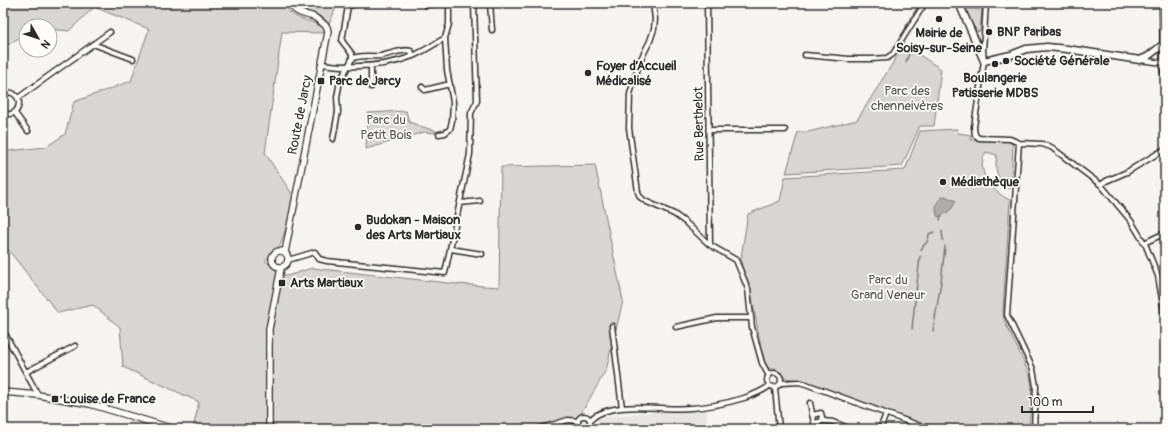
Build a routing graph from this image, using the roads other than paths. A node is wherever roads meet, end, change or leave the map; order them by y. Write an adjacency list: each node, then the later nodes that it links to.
1 (291, 3): 27 (street, Route de Jarcy)
2 (360, 3): 24 (street)
3 (443, 3): 13 (street)
4 (449, 3): 17 (street)
5 (474, 3): 48 (street)
6 (490, 3): 14 (street)
7 (653, 3): 51 (street)
8 (707, 3): 39 (street, Rue Berthelot)
9 (925, 3): 22 (street)
10 (959, 3): 18 (main road)
11 (986, 3): 16 (street)
12 (1162, 3): 20 (street)
13 (426, 6)
14 (492, 30)
15 (110, 32): 19 (street)
16 (984, 35): 18 (street); 26 (street)
17 (445, 38): 21 (street); 32 (street)
18 (974, 38): 26 (main road)
19 (93, 44): 23 (street); 36 (street)
20 (1164, 44): 25 (main road); 28 (street)
21 (413, 55): 24 (street); 29 (street)
22 (806, 55)
23 (134, 59)
24 (352, 59): 30 (street)
25 (1140, 60): 26 (main road); 28 (street)
26 (984, 61): 44 (street)
27 (321, 64): 30 (street); 53 (street, Route de Jarcy)
28 (1163, 64): 31 (street)
29 (371, 66): 30 (street); 33 (street)
30 (348, 67): 43 (street)
31 (1165, 76)
32 (450, 84): 34 (street); 42 (street)
33 (371, 87)
34 (422, 87)
35 (3, 94): 36 (street)
36 (18, 98): 38 (street)
37 (3, 113): 38 (street)
38 (14, 113): 41 (street)
39 (709, 130): 40 (street); 51 (street, Rue Berthelot)
40 (785, 130)
41 (28, 131)
42 (439, 134)
43 (333, 139)
44 (1019, 143): 46 (street); 86 (street)
45 (1165, 149): 46 (street)
46 (1101, 185): 50 (street)
47 (480, 201): 48 (street)
48 (460, 203): 52 (street)
49 (1165, 233): 50 (street)
50 (1144, 243): 57 (street)
51 (710, 245): 58 (street)
52 (451, 249): 54 (street); 55 (street)
53 (285, 252): 55 (street); 56 (street)
54 (482, 254)
55 (288, 260): 56 (street)
56 (281, 268): 79 (street)
57 (1165, 317)
58 (750, 318): 60 (street); 64 (street)
59 (612, 326): 71 (street)
60 (676, 326)
61 (3, 330): 63 (street)
62 (75, 346): 63 (street)
63 (26, 372): 69 (street)
64 (769, 376): 65 (street); 66 (street)
65 (781, 383): 67 (street); 72 (street)
66 (769, 386): 67 (street); 71 (street)
67 (775, 388): 81 (street)
68 (3, 392): 69 (street)
69 (38, 395): 78 (street)
70 (810, 403): 73 (street)
71 (622, 408): 74 (street)
72 (886, 414): 84 (street); 85 (street)
73 (812, 415): 76 (street); 77 (street)
74 (590, 420): 75 (street); 75 (street)
75 (578, 421): 80 (street)
76 (823, 421): 77 (street); 83 (street)
77 (814, 423): 82 (street)
78 (174, 429)
79 (269, 429)
80 (538, 429)
81 (779, 429)
82 (815, 429)
83 (849, 429)
84 (880, 429)
85 (933, 429)
86 (1034, 429)

